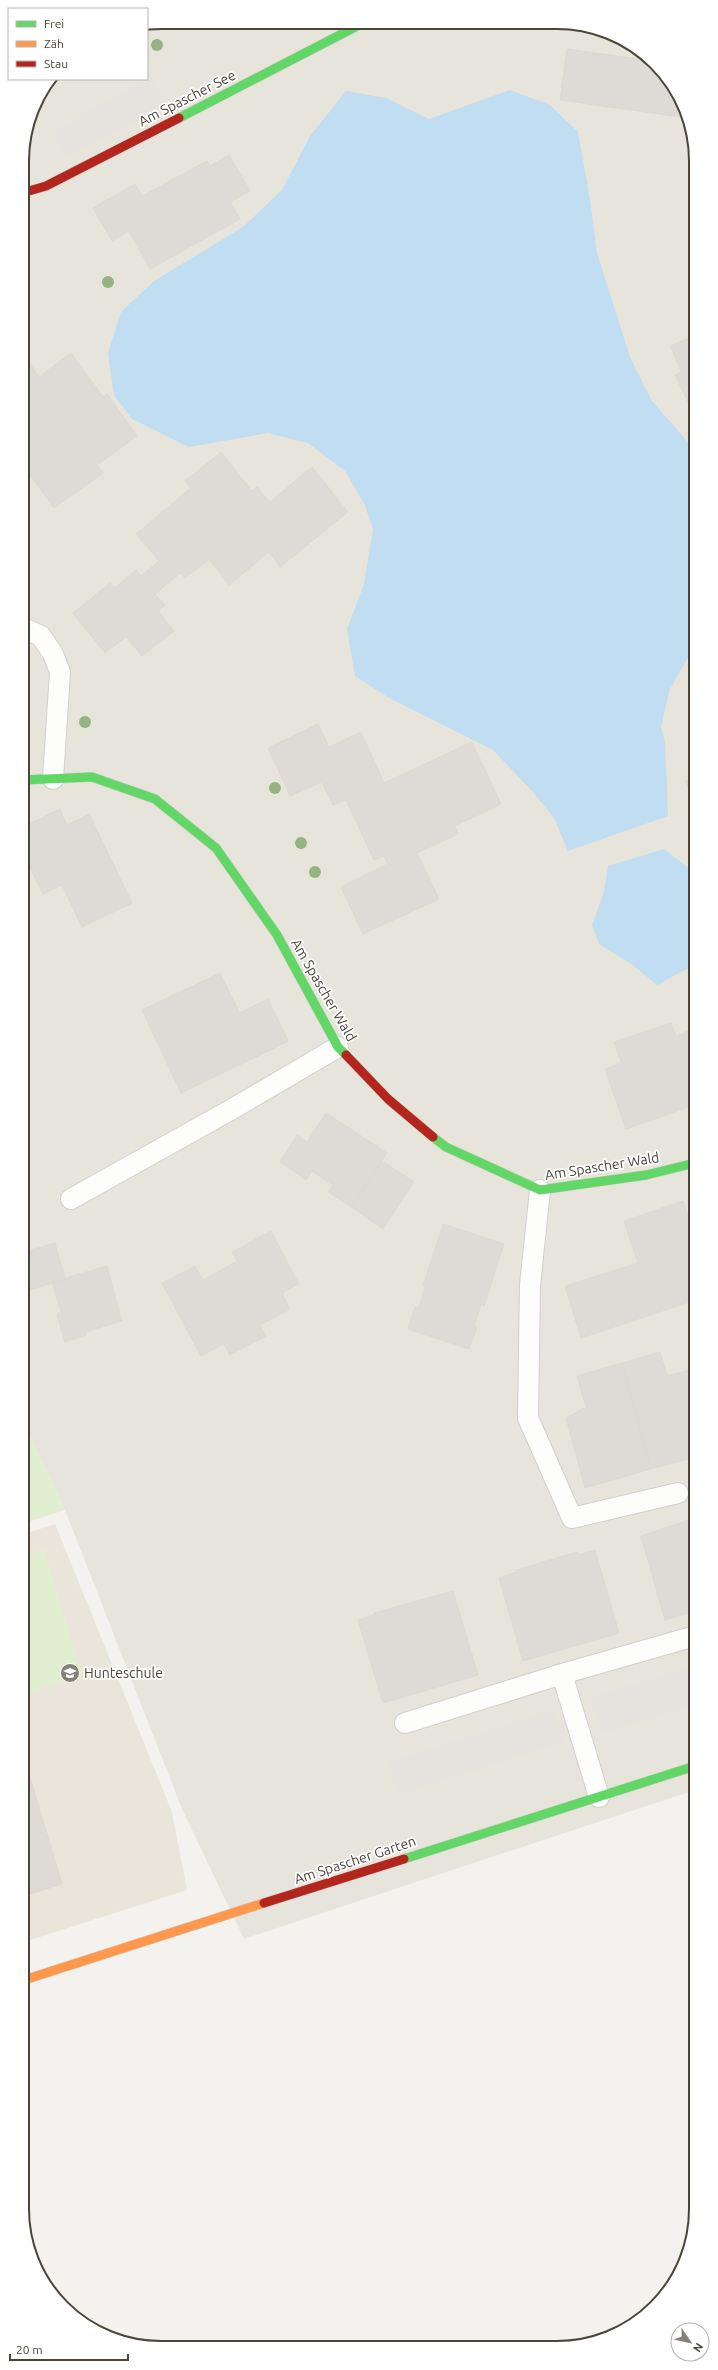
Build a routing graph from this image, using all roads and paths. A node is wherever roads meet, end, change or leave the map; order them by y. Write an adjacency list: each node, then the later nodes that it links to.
1 (351, 29): 2 (street, Am Spascher See)
2 (29, 191)
3 (29, 631): 4 (lane)
4 (53, 779): 5 (street, Am Spascher Wald); 6 (street, Am Spascher Wald)
5 (29, 780)
6 (338, 1047): 8 (street, Am Spascher Wald); 9 (lane)
7 (689, 1164): 8 (street, Am Spascher Wald)
8 (540, 1190): 10 (lane)
9 (71, 1199)
10 (678, 1493)
11 (689, 1638): 12 (lane)
12 (562, 1674): 13 (lane); 15 (lane)
13 (405, 1723)
14 (689, 1768): 15 (street, Am Spascher Garten)
15 (599, 1797): 16 (street, Am Spascher Garten)
16 (29, 1978)

